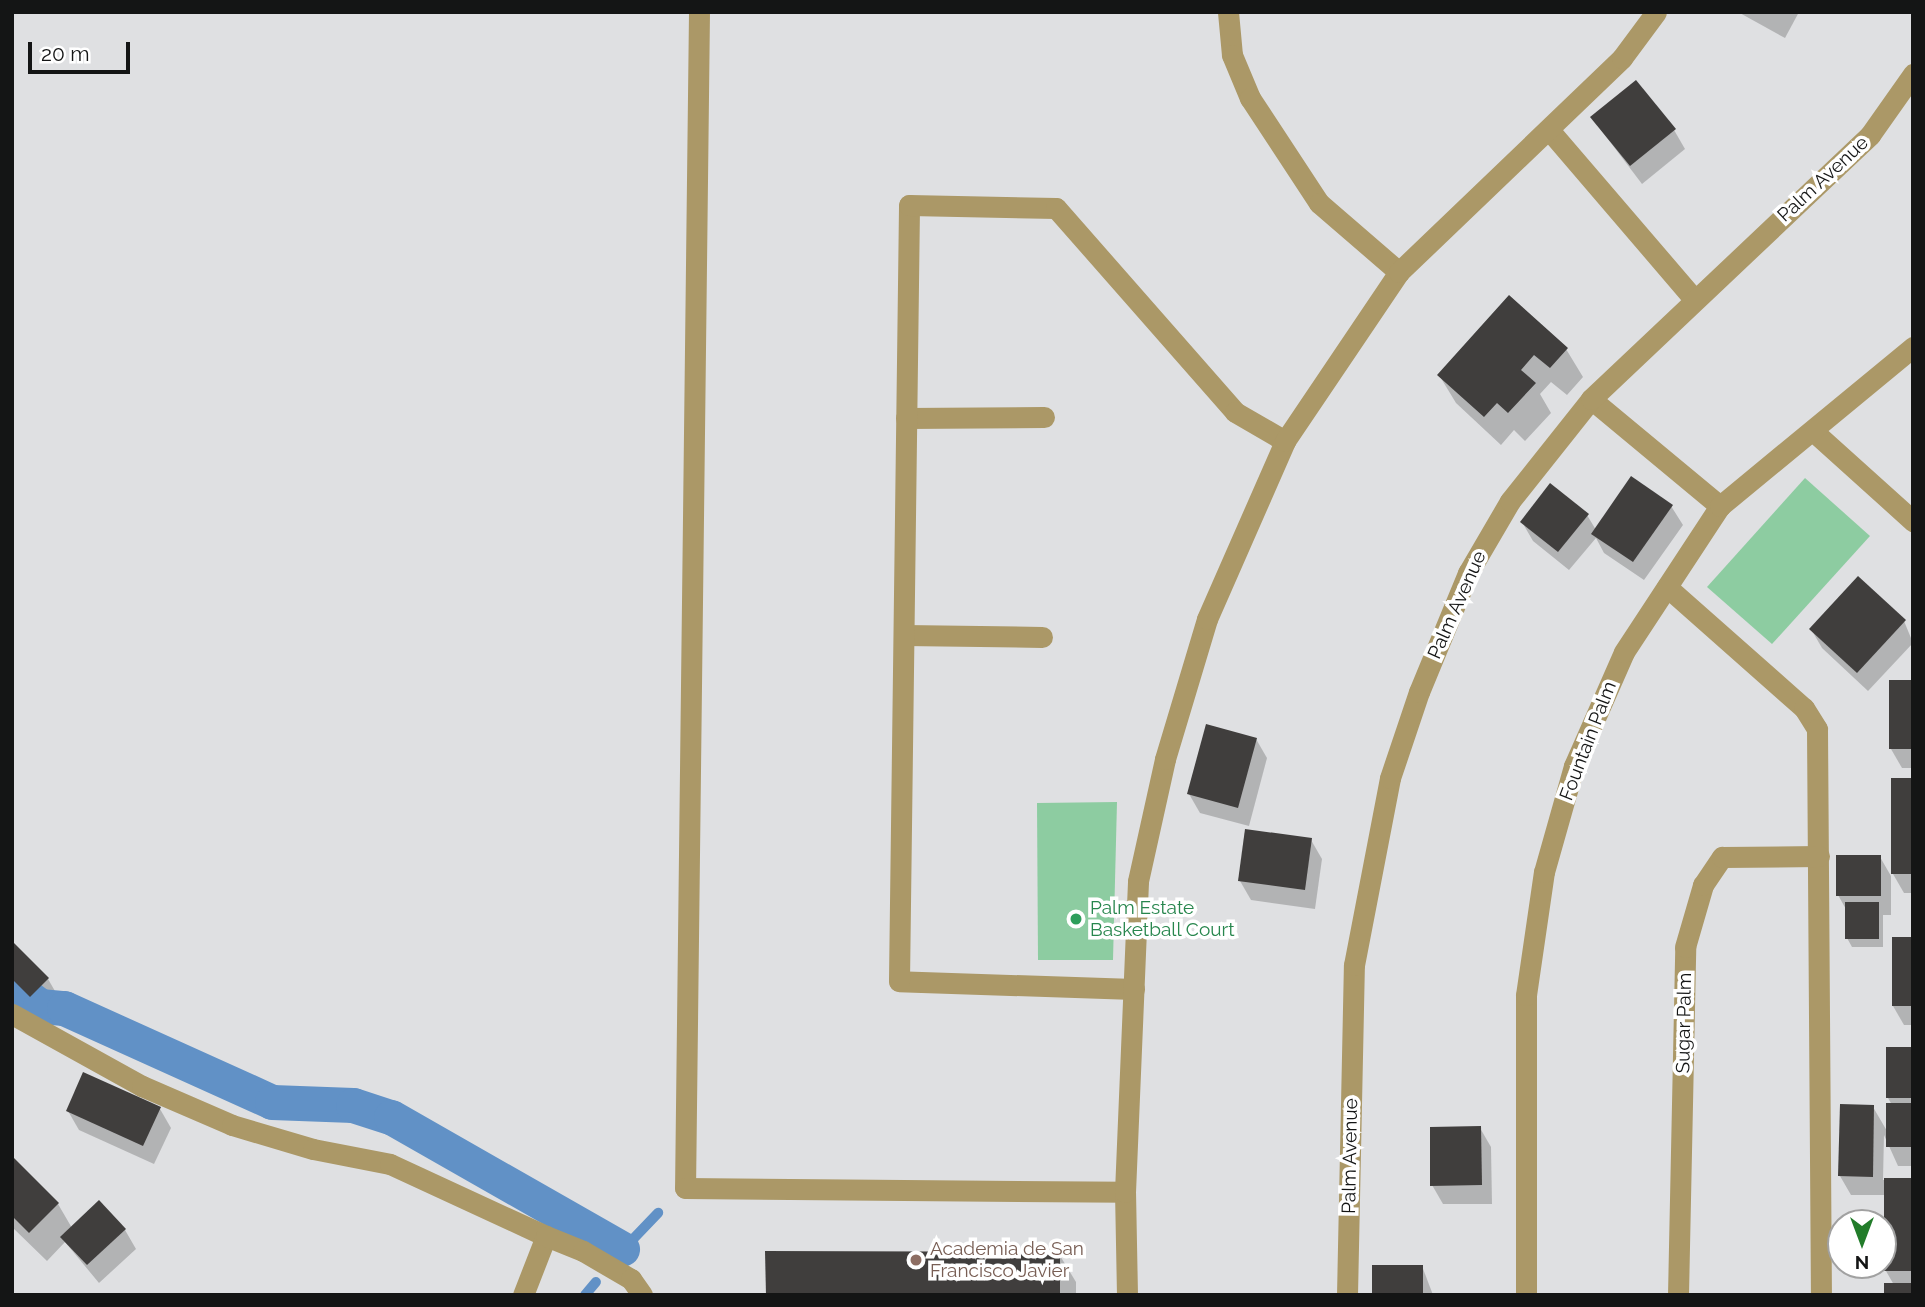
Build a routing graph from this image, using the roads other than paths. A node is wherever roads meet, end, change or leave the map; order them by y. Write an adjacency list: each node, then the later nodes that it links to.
1 (699, 12): 22 (street)
2 (1228, 12): 6 (street)
3 (1656, 12): 5 (street)
4 (1913, 74): 7 (street, Palm Avenue)
5 (1550, 131): 6 (street); 7 (street)
6 (1399, 272): 13 (street)
7 (1694, 299): 9 (street, Palm Avenue)
8 (1913, 347): 12 (street, Fountain Palm)
9 (1591, 399): 14 (street); 27 (street, Palm Avenue)
10 (1044, 417): 11 (street)
11 (906, 418): 13 (street); 17 (street)
12 (1813, 431): 14 (street, Fountain Palm); 15 (street)
13 (1286, 441): 20 (street)
14 (1720, 506): 16 (street, Fountain Palm)
15 (1913, 521)
16 (1667, 587): 19 (street); 28 (street, Fountain Palm)
17 (904, 635): 18 (street); 20 (street)
18 (1042, 637)
19 (1819, 856): 29 (street, Sugar Palm); 30 (street)
20 (1134, 989): 22 (street)
21 (12, 1014): 23 (street)
22 (1125, 1192): 26 (street)
23 (546, 1236): 24 (street); 25 (street)
24 (523, 1295)
25 (642, 1295)
26 (1127, 1295)
27 (1347, 1295)
28 (1526, 1295)
29 (1678, 1295)
30 (1821, 1295)

